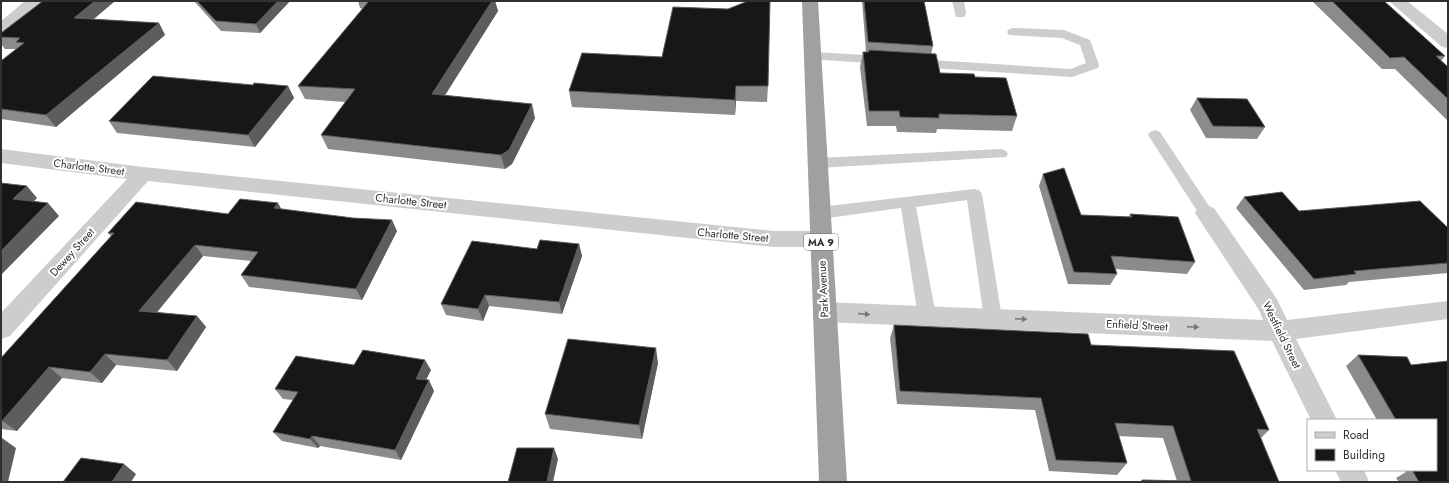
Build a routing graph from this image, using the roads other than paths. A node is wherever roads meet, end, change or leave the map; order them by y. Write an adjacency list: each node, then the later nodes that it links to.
1 (35, 1): 6 (street)
2 (810, 1): 9 (highway, Park Avenue / MA 9)
3 (958, 1): 5 (lane)
4 (1397, 1): 8 (street)
5 (960, 14)
6 (1, 29)
7 (1013, 32): 9 (lane)
8 (1448, 42)
9 (813, 56): 13 (highway, Park Avenue / MA 9)
10 (1155, 135): 17 (lane)
11 (1001, 154): 13 (lane)
12 (1, 156): 14 (street, Charlotte Street)
13 (818, 163): 16 (highway, Park Avenue / MA 9)
14 (143, 174): 18 (street, Charlotte Street); 23 (street, Dewey Street)
15 (907, 201): 16 (lane); 21 (lane); 22 (lane)
16 (820, 213): 18 (highway, Park Avenue / MA 9)
17 (1206, 213): 24 (street, Westfield Street)
18 (821, 240): 20 (highway, Park Avenue / MA 9)
19 (1448, 310): 24 (street, Enfield Street)
20 (825, 312): 21 (street, Enfield Street, one-way to 21); 27 (highway, Park Avenue / MA 9)
21 (927, 316): 22 (street, Enfield Street)
22 (993, 318): 24 (street, Enfield Street, one-way to 24)
23 (1, 329)
24 (1280, 331): 25 (street, Westfield Street)
25 (1324, 419)
26 (1350, 471): 28 (street)
27 (833, 482)
28 (1355, 482)

